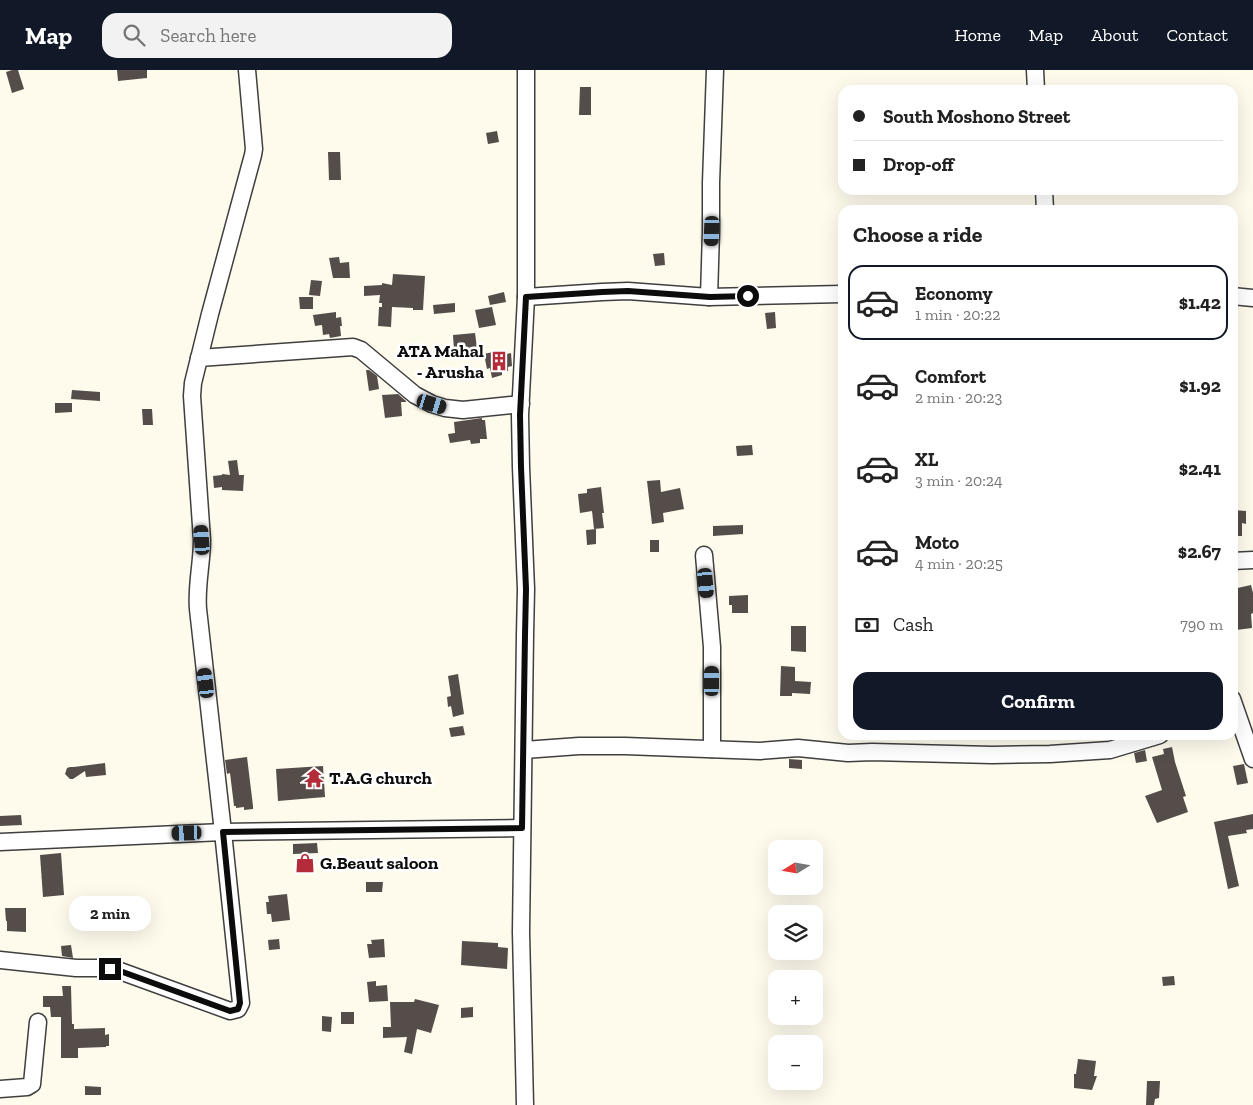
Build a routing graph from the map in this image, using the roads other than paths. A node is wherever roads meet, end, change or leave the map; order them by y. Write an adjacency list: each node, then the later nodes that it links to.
1 (247, 70): 11 (street)
2 (526, 70): 7 (street)
3 (714, 70): 8 (street)
4 (1035, 70): 5 (street)
5 (1036, 85)
6 (838, 294): 8 (street)
7 (526, 297): 8 (street); 12 (street)
8 (710, 297)
9 (1238, 297): 10 (street)
10 (1253, 298)
11 (199, 358): 12 (street); 22 (street)
12 (521, 404): 19 (street)
13 (704, 555): 18 (street)
14 (1253, 560): 15 (street)
15 (1238, 561)
16 (1238, 718): 20 (street)
17 (1143, 740): 18 (street)
18 (712, 749): 19 (street)
19 (524, 750): 21 (street)
20 (1253, 759)
21 (522, 828): 22 (street); 27 (street)
22 (223, 832): 23 (street); 24 (street)
23 (0, 842)
24 (0, 960)
25 (38, 1022): 26 (street)
26 (0, 1089)
27 (525, 1105)

